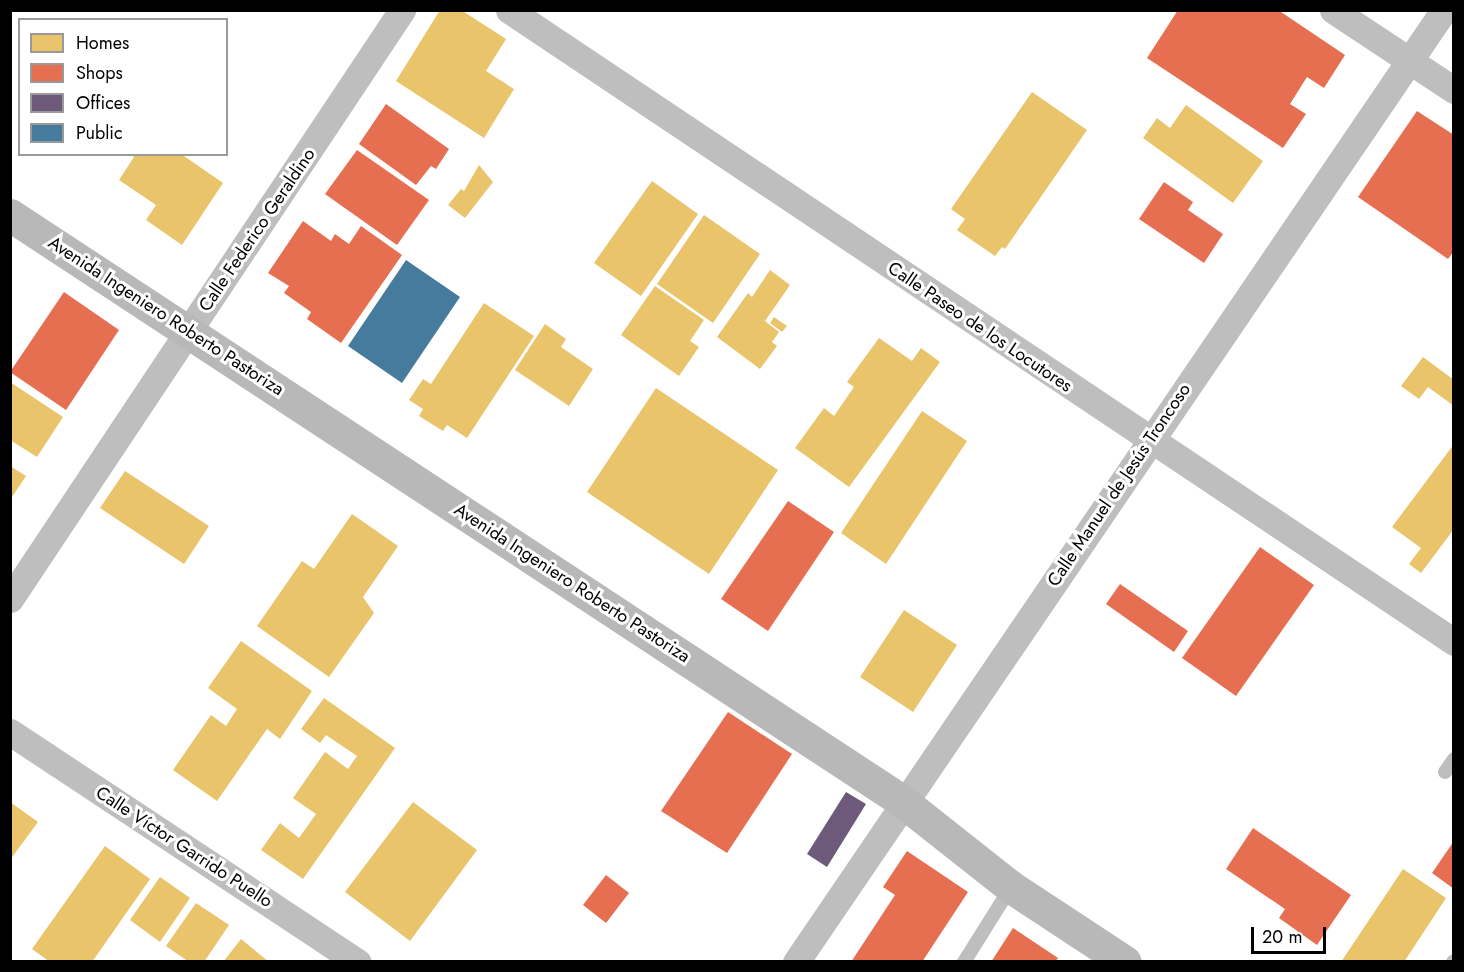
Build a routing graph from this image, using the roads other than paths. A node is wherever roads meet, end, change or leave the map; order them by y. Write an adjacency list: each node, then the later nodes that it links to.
1 (402, 10): 8 (street, Calle Federico Geraldino)
2 (509, 10): 9 (street, Calle Paseo de los Locutores)
3 (1333, 10): 5 (street)
4 (1444, 10): 5 (street, Calle Manuel de Jesús Troncoso)
5 (1407, 60): 6 (street); 9 (street, Calle Manuel de Jesús Troncoso)
6 (1454, 90)
7 (10, 215): 8 (street, Avenida Ingeniero Roberto Pastoriza)
8 (190, 331): 10 (street, Calle Federico Geraldino); 15 (street, Avenida Ingeniero Roberto Pastoriza)
9 (1150, 441): 11 (street, Calle Paseo de los Locutores); 15 (street, Calle Manuel de Jesús Troncoso)
10 (10, 599)
11 (1454, 642)
12 (10, 732): 17 (street, Calle Víctor Garrido Puello)
13 (1454, 759): 14 (lane)
14 (1445, 772)
15 (902, 801): 16 (street, Avenida Ingeniero Roberto Pastoriza); 18 (street, Calle Manuel de Jesús Troncoso)
16 (1011, 887): 19 (lane); 20 (street, Avenida Ingeniero Roberto Pastoriza)
17 (358, 962)
18 (796, 962)
19 (964, 962)
20 (1125, 962)

